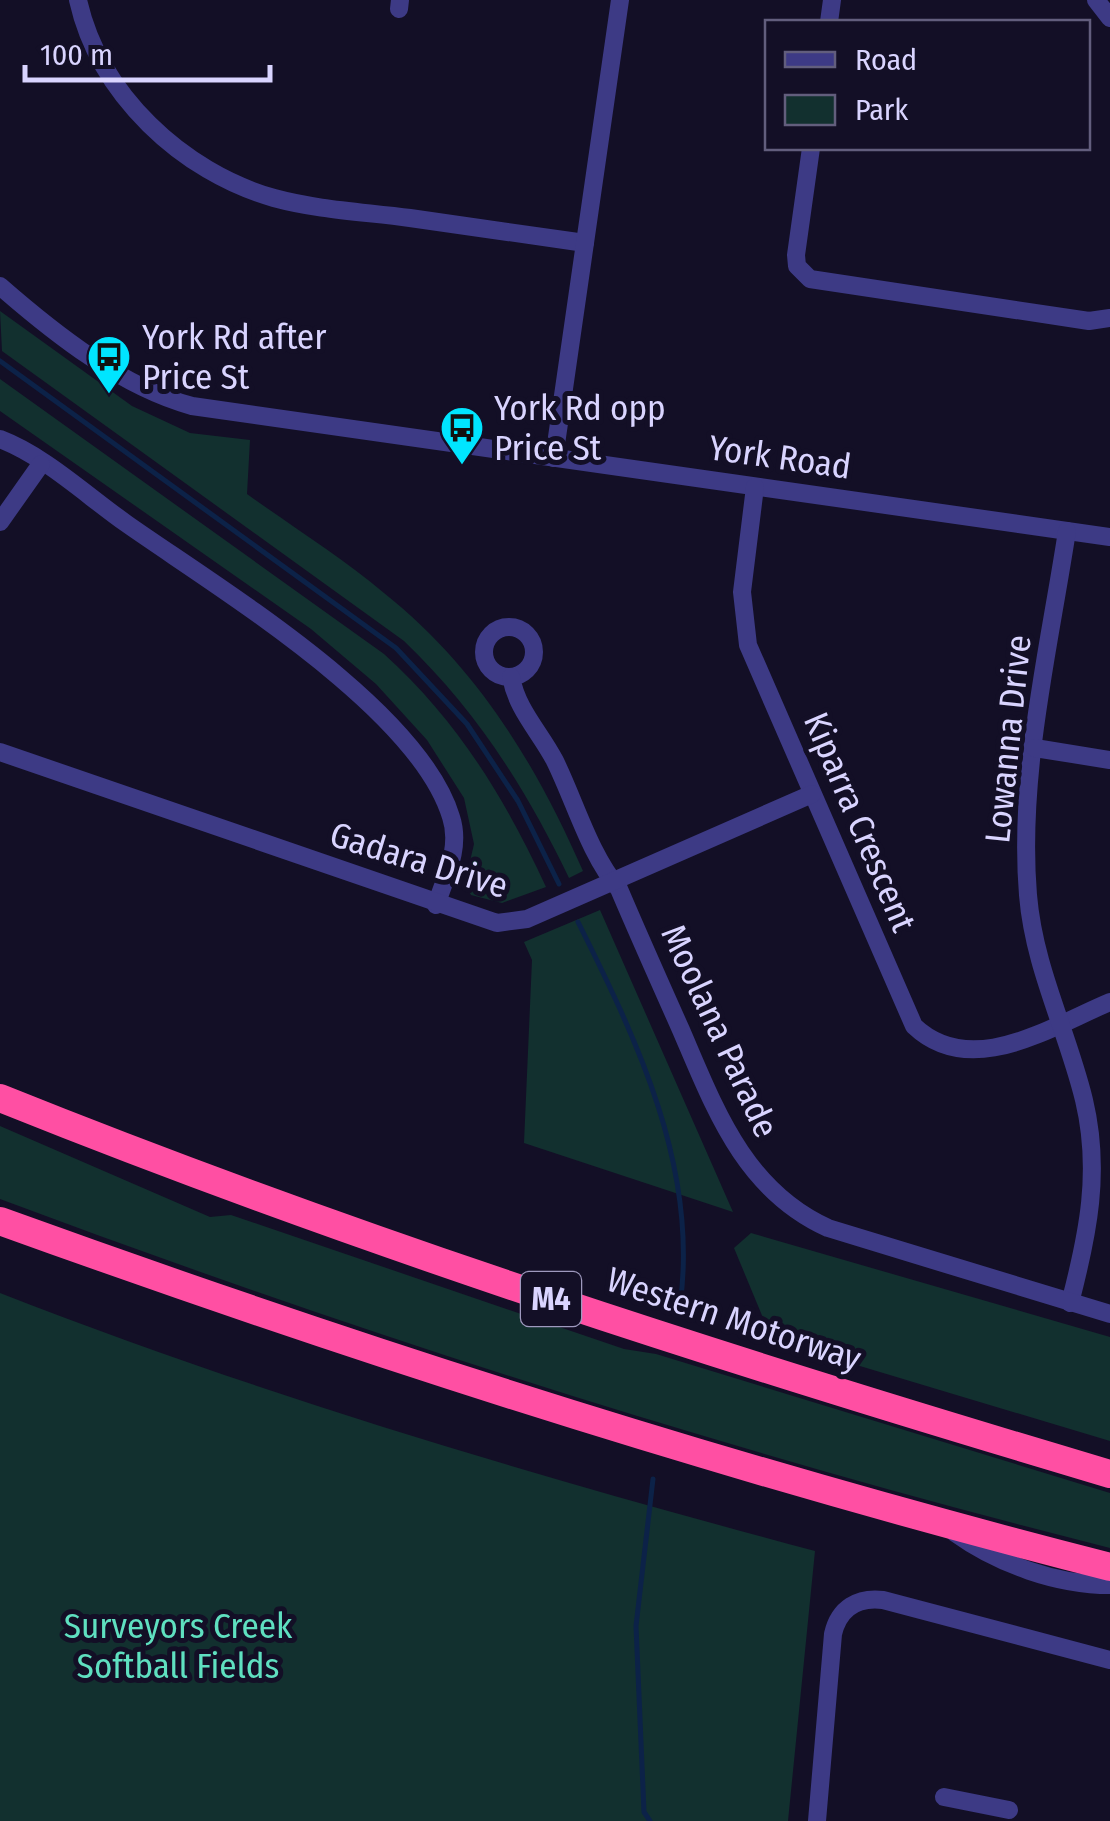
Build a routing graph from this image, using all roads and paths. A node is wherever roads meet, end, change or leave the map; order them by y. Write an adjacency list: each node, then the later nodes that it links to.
1 (78, 0): 6 (street)
2 (620, 0): 6 (street)
3 (1096, 0): 4 (street)
4 (1110, 18)
5 (811, 150): 8 (street)
6 (585, 242): 10 (street)
7 (0, 286): 10 (street, York Road)
8 (1110, 318)
9 (0, 439): 11 (street)
10 (554, 458): 12 (street, York Road)
11 (41, 464): 13 (street); 22 (street)
12 (755, 487): 14 (street, York Road); 20 (street, Kiparra Crescent)
13 (0, 522)
14 (1067, 531): 15 (street, York Road); 17 (street, Lowanna Drive)
15 (1110, 537)
16 (511, 677): 21 (street, Moolana Parade)
17 (1035, 748): 19 (street); 24 (street, Lowanna Drive)
18 (0, 752): 22 (street, Gadara Drive)
19 (1110, 760)
20 (812, 794): 21 (street, Gadara Drive); 24 (street, Kiparra Crescent)
21 (612, 881): 22 (street, Gadara Drive); 27 (street, Moolana Parade)
22 (436, 905)
23 (1110, 1002): 24 (street, Kiparra Crescent)
24 (1058, 1024): 27 (street, Lowanna Drive)
25 (0, 1098): 29 (highway, Western Motorway / M4)
26 (0, 1221): 30 (highway)
27 (1070, 1302): 28 (street, Moolana Parade)
28 (1110, 1314)
29 (1110, 1474)
30 (938, 1521): 31 (highway); 32 (street)
31 (1110, 1567)
32 (1110, 1585)
33 (1110, 1660): 37 (street)
34 (944, 1797): 36 (street)
35 (1009, 1810): 36 (street)
36 (975, 1812)
37 (818, 1821)

